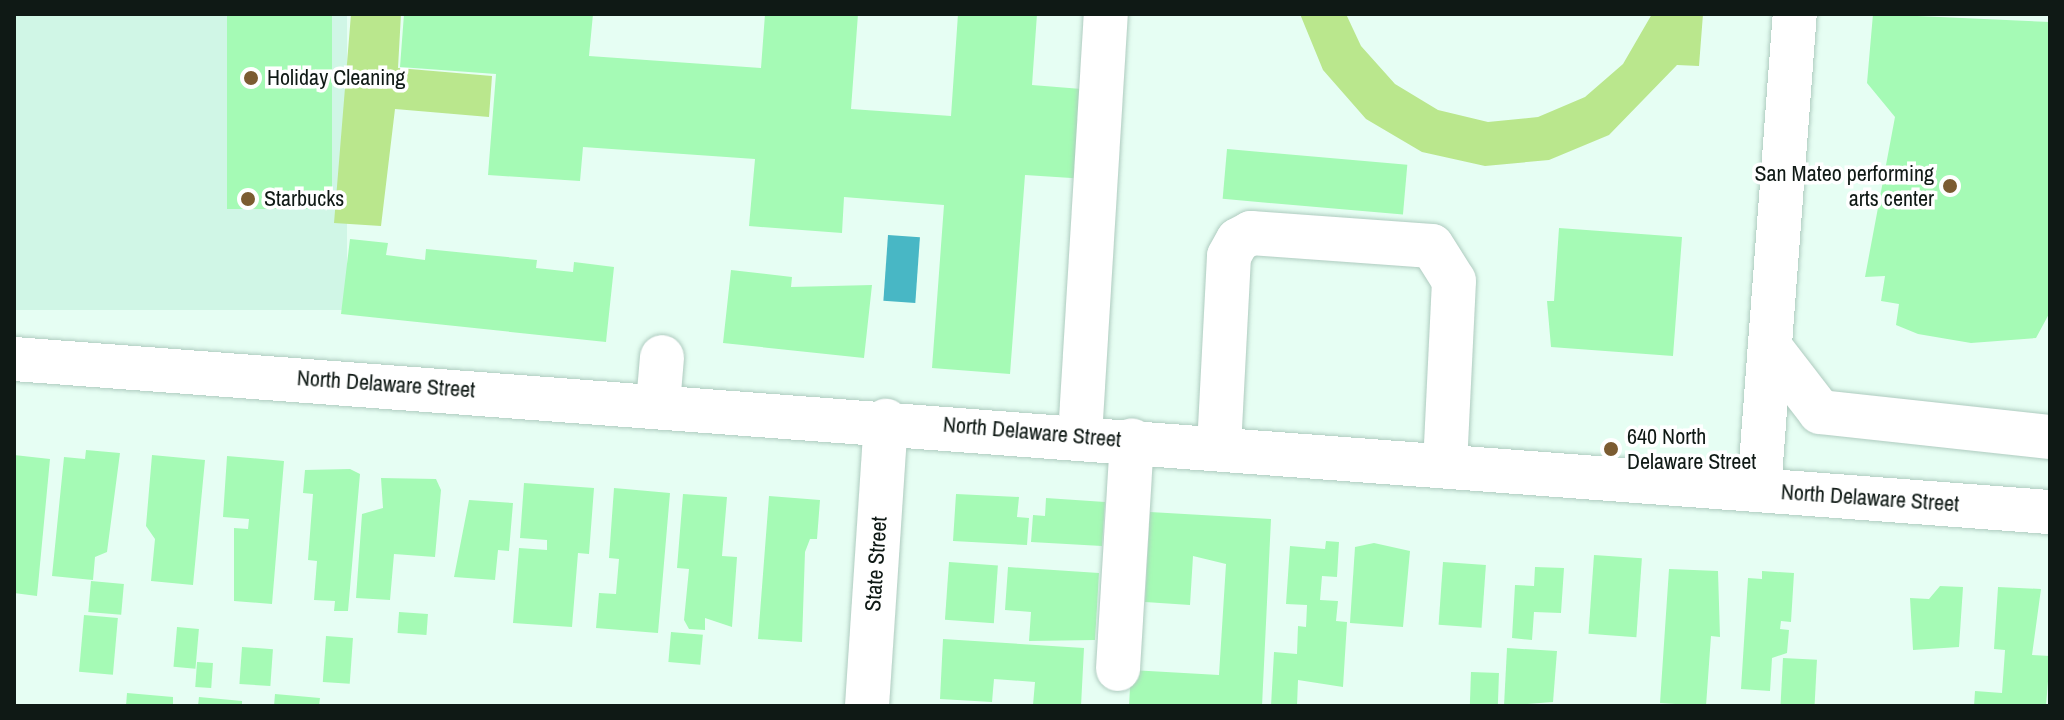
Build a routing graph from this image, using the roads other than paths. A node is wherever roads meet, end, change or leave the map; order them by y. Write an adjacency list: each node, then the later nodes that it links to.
1 (1106, 14): 10 (main road)
2 (1795, 14): 3 (main road)
3 (1770, 347): 7 (main road); 8 (main road)
4 (662, 357): 6 (main road)
5 (14, 359): 6 (main road, North Delaware Street)
6 (658, 404): 9 (main road, North Delaware Street)
7 (1765, 410): 8 (main road); 15 (main road)
8 (1820, 412): 11 (main road)
9 (886, 421): 10 (main road, North Delaware Street); 18 (main road, State Street)
10 (1080, 436): 12 (main road, North Delaware Street)
11 (2050, 437)
12 (1132, 440): 13 (main road, North Delaware Street); 17 (main road)
13 (1219, 447): 14 (main road, North Delaware Street); 14 (main road)
14 (1445, 465): 15 (main road, North Delaware Street)
15 (1759, 490): 16 (main road, North Delaware Street)
16 (2050, 512)
17 (1118, 669)
18 (867, 706)

